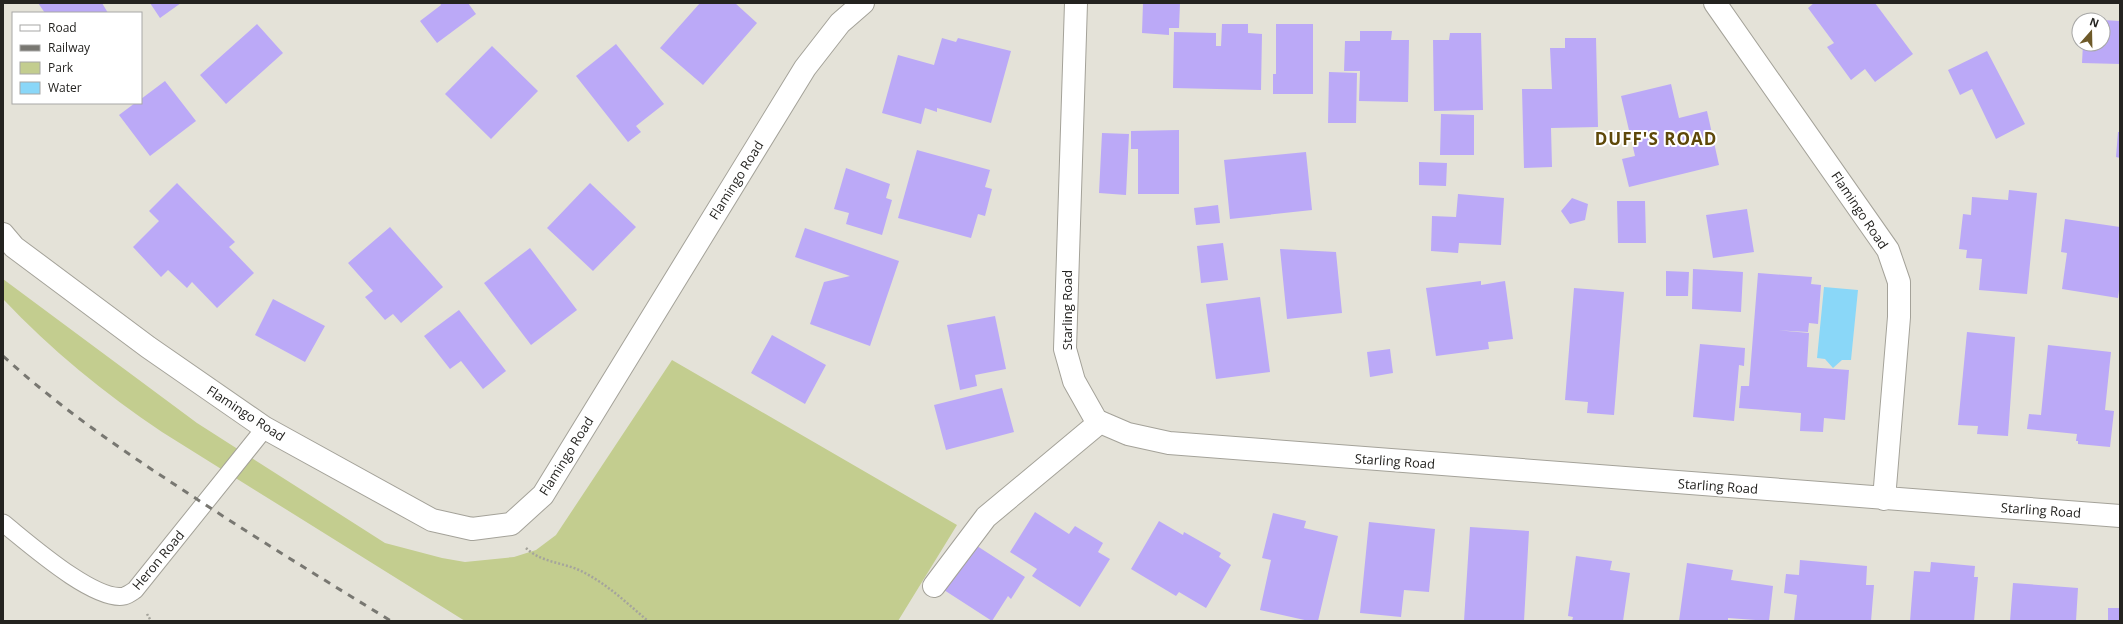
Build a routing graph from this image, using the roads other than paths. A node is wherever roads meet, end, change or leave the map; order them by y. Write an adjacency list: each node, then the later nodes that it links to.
1 (863, 3): 6 (street, Flamingo Road)
2 (1076, 3): 5 (street, Starling Road)
3 (1715, 3): 7 (street, Flamingo Road)
4 (3, 234): 6 (street, Flamingo Road)
5 (1100, 422): 7 (street, Starling Road); 10 (street)
6 (265, 428): 9 (lane, Heron Road)
7 (1884, 499): 8 (street, Starling Road)
8 (2120, 516)
9 (3, 523)
10 (934, 586)

